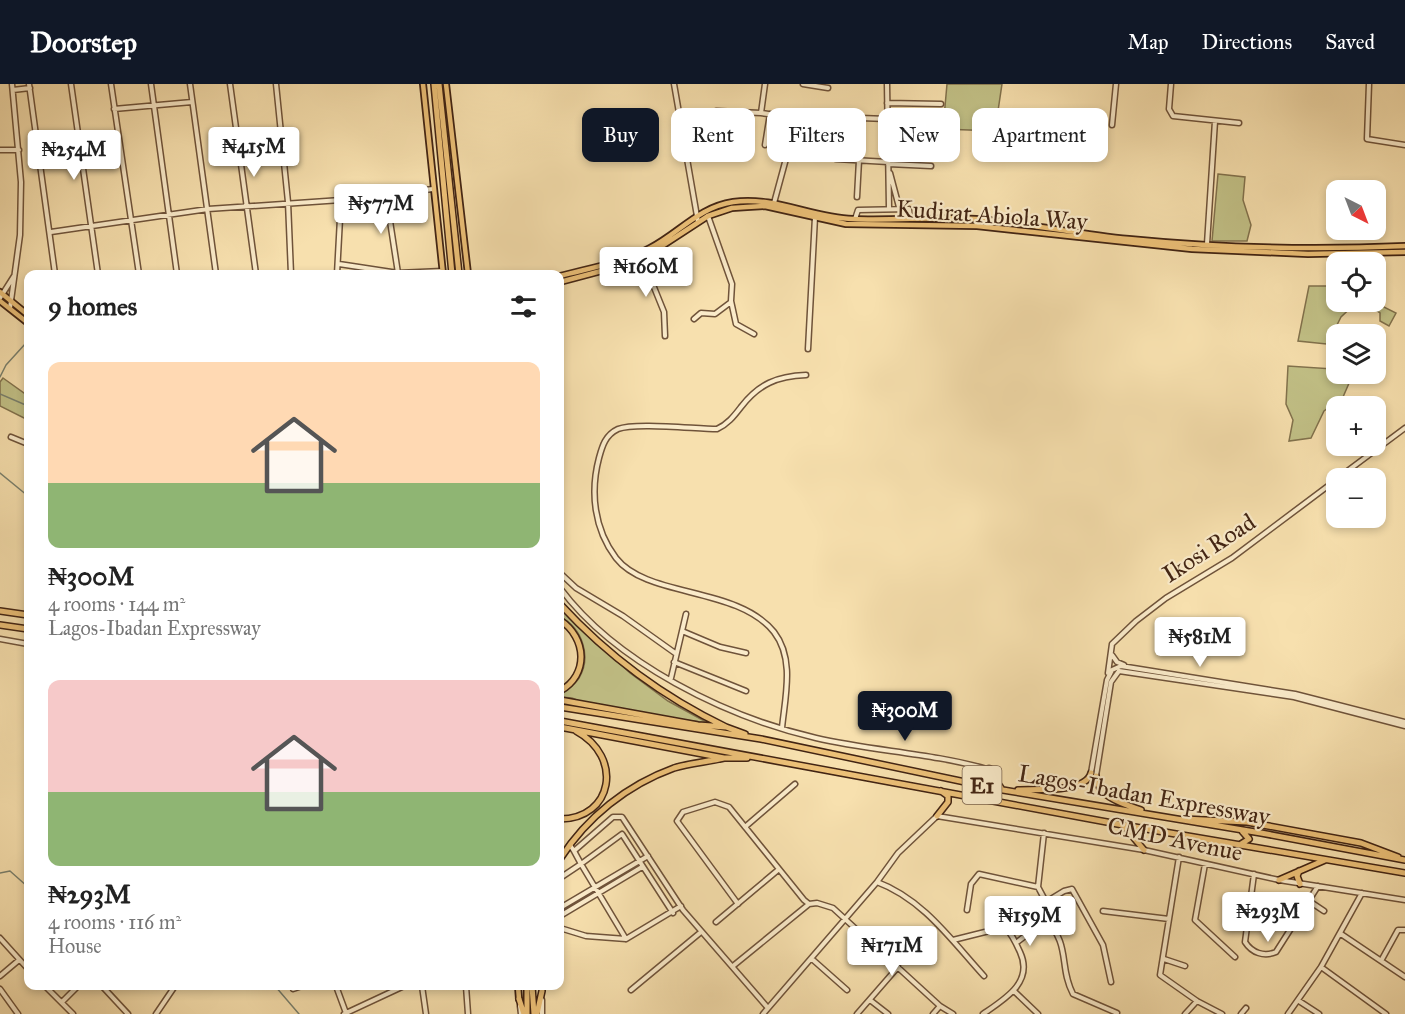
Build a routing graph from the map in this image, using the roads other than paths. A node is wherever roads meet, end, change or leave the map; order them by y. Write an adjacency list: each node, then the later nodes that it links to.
1 (12, 84): 21 (street)
2 (70, 84): 65 (street)
3 (111, 84): 28 (street)
4 (151, 84): 25 (street)
5 (190, 84): 22 (street)
6 (230, 84): 53 (street)
7 (276, 84): 51 (street)
8 (423, 84): 47 (main road)
9 (434, 84): 83 (highway)
10 (439, 84): 84 (highway)
11 (446, 84): 85 (main road)
12 (674, 84): 26 (street)
13 (765, 84): 30 (street)
14 (803, 84): 20 (street)
15 (887, 84): 23 (street)
16 (1116, 84): 34 (street)
17 (1171, 84): 32 (street)
18 (1370, 84): 37 (street)
19 (29, 86): 21 (street); 66 (street)
20 (828, 88)
21 (13, 90): 39 (street)
22 (192, 102): 25 (street); 56 (street)
23 (887, 103): 24 (street); 27 (street)
24 (941, 104)
25 (154, 105): 28 (street); 57 (street)
26 (678, 108)
27 (887, 108)
28 (114, 109): 63 (street)
29 (755, 112): 30 (street)
30 (761, 112): 31 (street)
31 (767, 113)
32 (1215, 121): 33 (street); 67 (street)
33 (1239, 123)
34 (1112, 125)
35 (767, 133): 36 (street)
36 (765, 145)
37 (1405, 145)
38 (0, 150): 39 (street)
39 (19, 150): 86 (street)
40 (866, 161): 44 (street)
41 (686, 162): 61 (street)
42 (786, 162): 52 (street)
43 (859, 162): 49 (street)
44 (888, 163): 45 (street); 46 (street)
45 (931, 166)
46 (889, 170): 54 (street); 55 (street)
47 (433, 189): 48 (street); 82 (main road)
48 (386, 195): 50 (street); 81 (street)
49 (856, 197)
50 (341, 200): 51 (street); 71 (street)
51 (288, 202): 53 (street); 78 (street)
52 (774, 203): 59 (main road, Kudirat Abiola Way); 61 (main road, Kudirat Abiola Way)
53 (247, 205): 56 (street); 77 (street)
54 (889, 207): 55 (street); 62 (street)
55 (899, 207): 60 (street)
56 (208, 209): 57 (street); 76 (street)
57 (169, 214): 63 (street); 75 (street)
58 (708, 216): 59 (main road, Kudirat Abiola Way); 61 (main road, Kudirat Abiola Way); 90 (street)
59 (815, 216): 62 (main road, Kudirat Abiola Way); 64 (main road, Kudirat Abiola Way); 98 (street)
60 (910, 217): 64 (main road, Kudirat Abiola Way); 67 (main road, Kudirat Abiola Way)
61 (697, 219): 70 (main road, Kudirat Abiola Way); 87 (main road, Kudirat Abiola Way)
62 (855, 219): 64 (main road, Kudirat Abiola Way)
63 (130, 221): 65 (street); 74 (street)
64 (902, 221): 69 (main road, Kudirat Abiola Way)
65 (92, 225): 66 (street); 73 (street)
66 (51, 232): 72 (street)
67 (1207, 244): 68 (main road, Kudirat Abiola Way)
68 (1405, 246)
69 (1405, 252)
70 (643, 260): 88 (main road, Kudirat Abiola Way); 97 (street)
71 (339, 264): 79 (street); 80 (street)
72 (55, 270)
73 (98, 270)
74 (138, 270)
75 (176, 270)
76 (216, 270)
77 (255, 270)
78 (291, 270)
79 (338, 270)
80 (370, 270)
81 (398, 270)
82 (442, 270)
83 (452, 270)
84 (459, 270)
85 (468, 270)
86 (16, 273): 89 (street); 91 (street)
87 (564, 275)
88 (564, 281)
89 (1, 296): 91 (main road); 92 (main road)
90 (731, 301): 94 (street); 96 (street)
91 (12, 302): 92 (street); 93 (main road)
92 (10, 308): 95 (main road)
93 (24, 312)
94 (694, 319)
95 (24, 320)
96 (754, 334)
97 (665, 336)
98 (808, 349)
99 (806, 375): 133 (street)
100 (1405, 428): 103 (street, Ikosi Road)
101 (11, 437): 102 (street)
102 (24, 442)
103 (1352, 468)
104 (1326, 487): 119 (street, Ikosi Road)
105 (564, 577): 117 (street)
106 (564, 592): 123 (street)
107 (564, 608): 131 (highway)
108 (0, 611): 109 (highway)
109 (24, 614)
110 (686, 614): 114 (street)
111 (564, 624): 124 (highway)
112 (0, 625): 113 (highway)
113 (24, 628)
114 (682, 632): 117 (street); 118 (street)
115 (0, 639): 116 (street)
116 (24, 643)
117 (675, 653): 120 (street)
118 (746, 653)
119 (1112, 654): 121 (street); 122 (street, Ikosi Road)
120 (674, 662): 123 (street); 125 (street)
121 (1119, 667): 122 (street); 130 (street); 130 (street)
122 (1110, 674): 139 (street); 139 (street)
123 (671, 678): 133 (street)
124 (564, 687)
125 (746, 691)
126 (564, 701): 131 (highway)
127 (564, 708): 135 (highway, Lagos-Ibadan Expressway / E1)
128 (1405, 716): 130 (street)
129 (564, 722): 137 (highway, Lagos-Ibadan Expressway / E1)
130 (1404, 724)
131 (726, 727): 135 (highway)
132 (564, 728): 134 (highway)
133 (782, 728): 138 (street)
134 (572, 729): 136 (highway); 146 (highway)
135 (761, 739): 140 (highway, Lagos-Ibadan Expressway / E1)
136 (724, 758): 137 (highway); 152 (highway)
137 (752, 758): 142 (highway, Lagos-Ibadan Expressway / E1)
138 (988, 772): 140 (highway); 143 (highway)
139 (1094, 775): 143 (highway); 144 (highway)
140 (970, 783): 143 (highway, Lagos-Ibadan Expressway / E1)
141 (795, 784): 149 (street)
142 (940, 790): 145 (highway); 148 (highway, Lagos-Ibadan Expressway / E1)
143 (1003, 790): 144 (highway, Lagos-Ibadan Expressway / E1)
144 (1150, 814): 147 (highway, Lagos-Ibadan Expressway / E1)
145 (937, 816): 151 (street, CMD Avenue); 171 (street)
146 (564, 818)
147 (1179, 819): 150 (highway, Lagos-Ibadan Expressway / E1); 160 (highway)
148 (1123, 825): 153 (highway, Lagos-Ibadan Expressway / E1); 155 (highway)
149 (745, 827): 165 (street); 181 (street)
150 (1241, 831): 153 (highway); 160 (highway, Lagos-Ibadan Expressway / E1)
151 (1044, 833): 155 (street, CMD Avenue); 175 (street)
152 (570, 844): 154 (street); 156 (highway)
153 (1233, 844): 159 (highway, Lagos-Ibadan Expressway / E1)
154 (574, 850): 157 (street); 162 (street)
155 (1144, 850): 158 (street, CMD Avenue)
156 (564, 853)
157 (648, 856): 161 (street); 184 (street)
158 (1179, 858): 163 (street, CMD Avenue); 191 (street)
159 (1333, 860): 166 (highway); 167 (highway, Lagos-Ibadan Expressway / E1)
160 (1403, 860)
161 (639, 861): 162 (street); 164 (street); 174 (street)
162 (581, 864): 169 (street); 174 (street)
163 (1205, 864): 168 (street, CMD Avenue); 204 (street)
164 (642, 867): 177 (street); 188 (street)
165 (778, 870): 181 (street); 182 (street)
166 (1299, 871): 170 (highway); 172 (highway)
167 (1405, 873)
168 (1254, 874): 170 (street, CMD Avenue); 179 (street)
169 (564, 876)
170 (1279, 880): 172 (street, CMD Avenue)
171 (877, 882): 192 (street); 201 (street)
172 (1300, 884): 173 (street, CMD Avenue)
173 (1318, 886): 176 (street, CMD Avenue); 179 (street)
174 (595, 888): 177 (street); 183 (street)
175 (1038, 888): 180 (street); 185 (street)
176 (1362, 893): 178 (street, CMD Avenue); 198 (street)
177 (598, 894): 189 (street); 200 (street)
178 (1405, 900)
179 (1309, 901): 187 (street)
180 (1047, 902): 190 (street); 217 (street)
181 (738, 904): 193 (street)
182 (809, 904): 192 (street); 210 (street)
183 (564, 906)
184 (681, 906): 188 (street); 196 (street)
185 (968, 910)
186 (1102, 911): 191 (street)
187 (1324, 911)
188 (673, 913): 200 (street)
189 (564, 914)
190 (1044, 917): 202 (street); 243 (street)
191 (1169, 919): 206 (street)
192 (844, 920): 203 (street); 205 (street)
193 (716, 922)
194 (564, 928): 200 (street)
195 (1405, 930): 208 (street)
196 (701, 932): 210 (street); 232 (street)
197 (898, 933): 203 (street)
198 (1341, 934): 208 (street); 213 (street)
199 (0, 938): 207 (street)
200 (626, 939)
201 (953, 940): 202 (street); 215 (street)
202 (1016, 943): 234 (street)
203 (881, 952): 212 (street)
204 (1235, 957)
205 (812, 958): 233 (street); 242 (street)
206 (1164, 959): 211 (street); 237 (street)
207 (19, 960): 209 (street); 214 (street)
208 (1381, 961): 216 (street)
209 (24, 965)
210 (733, 966): 242 (street)
211 (1185, 966)
212 (898, 967): 236 (street); 240 (street)
213 (1321, 967): 238 (street); 265 (street)
214 (0, 976)
215 (984, 976)
216 (1405, 977)
217 (1112, 982)
218 (0, 989): 244 (street)
219 (49, 990): 239 (street)
220 (74, 990): 239 (street)
221 (106, 990): 246 (street)
222 (172, 990): 247 (street)
223 (337, 990): 248 (street)
224 (396, 990): 248 (street)
225 (423, 990): 249 (street)
226 (466, 990): 250 (street)
227 (518, 990): 235 (main road)
228 (527, 990): 251 (highway)
229 (532, 990): 252 (highway)
230 (541, 990): 252 (highway)
231 (542, 990): 253 (street)
232 (631, 990)
233 (847, 990)
234 (1014, 991): 258 (street); 259 (street)
235 (519, 999): 251 (highway)
236 (870, 1000): 254 (street); 255 (street)
237 (1197, 1001): 260 (street); 261 (street)
238 (1299, 1001): 263 (street); 264 (street)
239 (62, 1002): 245 (street)
240 (940, 1006): 256 (street); 257 (street)
241 (1246, 1008): 262 (street)
242 (766, 1012)
243 (1117, 1013)
244 (18, 1014)
245 (73, 1014)
246 (128, 1014)
247 (156, 1014)
248 (345, 1014)
249 (426, 1014)
250 (468, 1014)
251 (524, 1014)
252 (535, 1014)
253 (542, 1014)
254 (857, 1014)
255 (888, 1014)
256 (933, 1014)
257 (953, 1014)
258 (983, 1014)
259 (1038, 1014)
260 (1185, 1014)
261 (1222, 1014)
262 (1241, 1014)
263 (1288, 1014)
264 (1319, 1014)
265 (1386, 1014)

